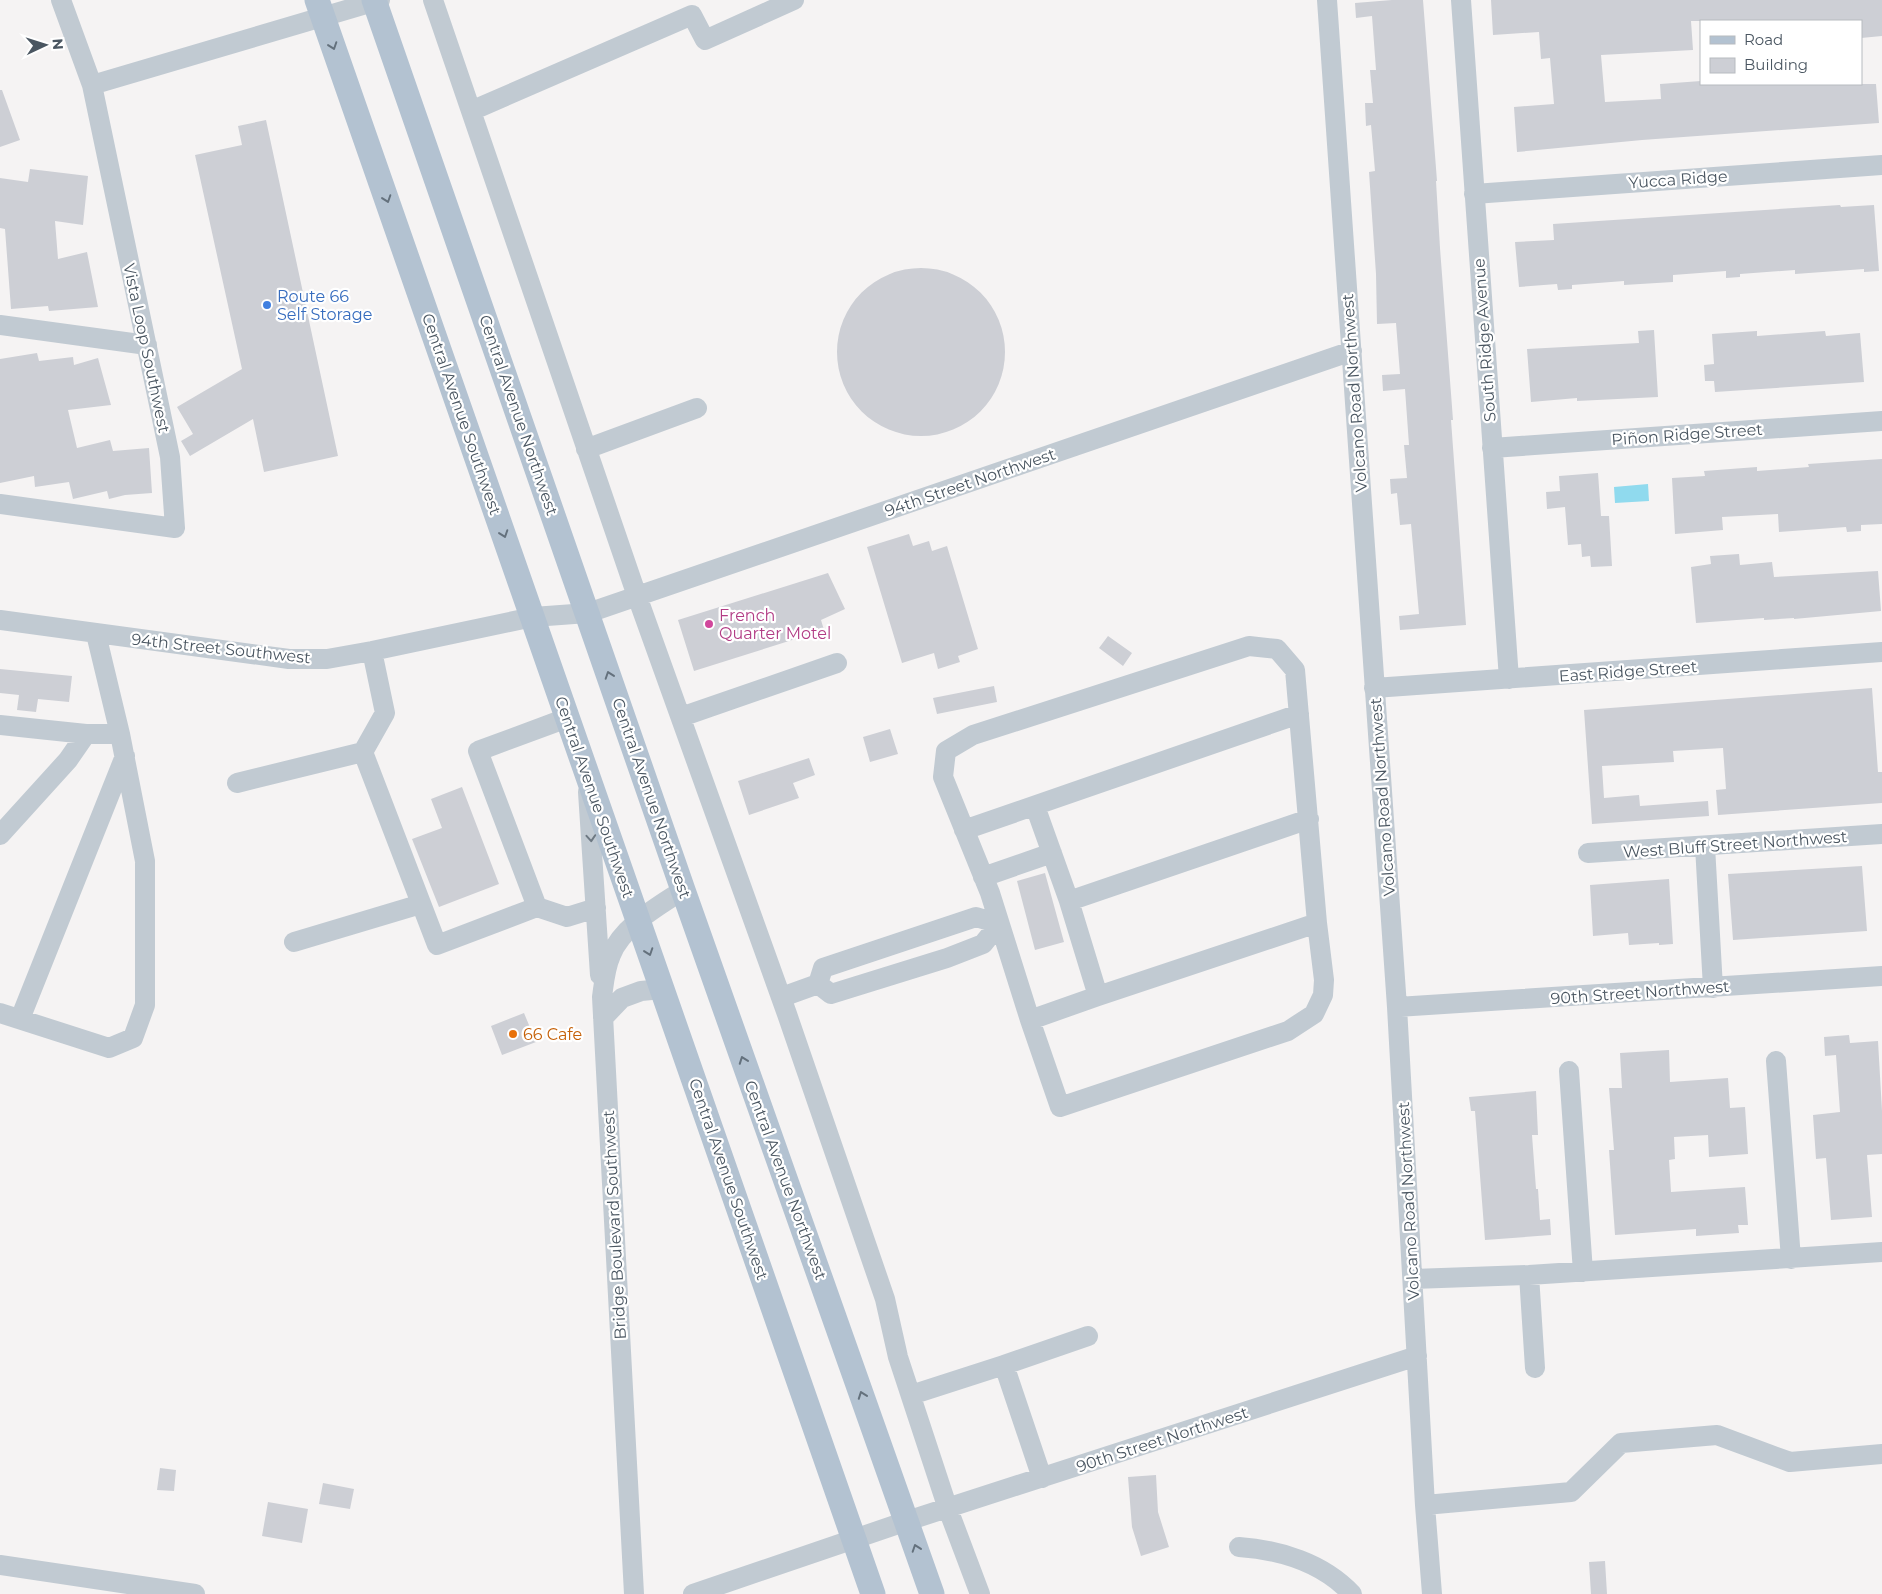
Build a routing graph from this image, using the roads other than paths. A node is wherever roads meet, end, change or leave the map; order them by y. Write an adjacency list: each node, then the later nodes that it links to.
1 (60, 0): 9 (street, Vista Loop Southwest)
2 (433, 0): 10 (street)
3 (794, 0): 7 (street)
4 (1327, 0): 15 (street, Volcano Road Northwest)
5 (1461, 0): 12 (street, South Ridge Avenue)
6 (377, 1): 8 (street); 22 (main road, Central Avenue Northwest)
7 (690, 7): 10 (street)
8 (320, 8): 9 (street); 23 (main road, Central Avenue Southwest, one-way to 23)
9 (92, 85): 14 (street, Vista Loop Southwest)
10 (471, 111): 19 (street)
11 (1882, 165): 12 (street, Yucca Ridge)
12 (1474, 194): 18 (street, South Ridge Avenue)
13 (0, 325): 14 (street)
14 (147, 345): 20 (street, Vista Loop Southwest)
15 (1352, 351): 21 (street, 94th Street Northwest); 30 (street, Volcano Road Northwest)
16 (697, 408): 19 (street)
17 (1882, 421): 18 (street, Piñon Ridge Street)
18 (1492, 448): 29 (street, South Ridge Avenue)
19 (586, 449): 21 (street)
20 (0, 504)
21 (637, 596): 22 (street, 94th Street Northwest); 32 (street)
22 (588, 613): 23 (street, 94th Street Southwest); 50 (main road, Central Avenue Northwest, one-way to 22)
23 (533, 617): 26 (street, 94th Street Southwest); 33 (main road, Central Avenue Southwest)
24 (0, 620): 25 (street, 94th Street Southwest)
25 (96, 634): 26 (street, 94th Street Southwest); 36 (street)
26 (372, 652): 37 (street)
27 (1882, 652): 29 (street, East Ridge Street)
28 (837, 663): 32 (street)
29 (1509, 679): 30 (street, East Ridge Street)
30 (1374, 688): 68 (street, Volcano Road Northwest)
31 (1299, 714): 41 (street); 42 (street); 43 (street)
32 (681, 717): 67 (street)
33 (567, 718): 39 (main road, Central Avenue Southwest); 53 (street)
34 (0, 724): 35 (street)
35 (86, 734): 36 (street); 45 (street)
36 (120, 734): 38 (street)
37 (363, 752): 40 (street); 52 (street)
38 (125, 756): 71 (street); 71 (street)
39 (586, 772): 54 (street, one-way to 54); 55 (main road, Central Avenue Southwest)
40 (237, 783)
41 (1035, 806): 43 (street); 47 (street)
42 (1308, 819): 51 (street); 56 (street)
43 (964, 830): 49 (street)
44 (1882, 834): 46 (street, West Bluff Street Northwest)
45 (0, 835)
46 (1705, 846): 48 (street, West Bluff Street Northwest); 63 (street)
47 (1052, 853): 49 (street); 51 (street)
48 (1588, 853)
49 (983, 878): 57 (street)
50 (683, 890): 55 (street, Bridge Boulevard Southwest); 89 (main road, Central Avenue Northwest, one-way to 50)
51 (1069, 901): 65 (street)
52 (421, 904): 53 (street); 59 (street)
53 (537, 907): 54 (street)
54 (596, 908): 66 (street)
55 (638, 920): 64 (main road, Central Avenue Southwest, one-way to 64); 66 (street, Bridge Boulevard Southwest)
56 (1317, 923): 65 (street); 72 (street)
57 (999, 924): 58 (street); 60 (street); 72 (street)
58 (953, 925): 60 (street); 62 (street)
59 (294, 942)
60 (961, 953): 62 (street)
61 (1882, 976): 63 (street, 90th Street Northwest)
62 (818, 984): 67 (street)
63 (1713, 988): 68 (street, 90th Street Northwest)
64 (662, 989): 70 (street); 90 (main road, Central Avenue Southwest)
65 (1098, 996): 72 (street)
66 (602, 997): 70 (street, Bridge Boulevard Southwest)
67 (782, 998): 84 (street)
68 (1397, 1007): 79 (street, Volcano Road Northwest)
69 (0, 1013): 71 (street)
70 (603, 1018): 94 (street, Bridge Boulevard Southwest)
71 (20, 1019)
72 (1030, 1020)
73 (1776, 1061): 76 (street)
74 (1569, 1071): 77 (street)
75 (1882, 1252): 76 (street)
76 (1791, 1258): 77 (street)
77 (1583, 1272): 78 (street)
78 (1529, 1275): 79 (street); 83 (street)
79 (1413, 1279): 81 (street, Volcano Road Northwest)
80 (1088, 1336): 82 (street)
81 (1417, 1356): 86 (street, 90th Street Northwest); 87 (street, Volcano Road Northwest)
82 (1004, 1365): 84 (street); 86 (street)
83 (1535, 1368)
84 (911, 1396): 88 (street)
85 (1882, 1454): 87 (street)
86 (1042, 1478): 88 (street, 90th Street Northwest)
87 (1425, 1504): 100 (street, Volcano Road Northwest)
88 (948, 1509): 89 (street, 90th Street Northwest); 98 (street)
89 (907, 1521): 90 (street, 90th Street Northwest); 97 (main road, Central Avenue Northwest, one-way to 89)
90 (854, 1539): 95 (street, 90th Street Northwest); 96 (main road, Central Avenue Southwest)
91 (1239, 1547): 99 (street)
92 (0, 1565): 93 (street)
93 (195, 1594)
94 (634, 1594)
95 (693, 1594)
96 (873, 1594)
97 (932, 1594)
98 (980, 1594)
99 (1352, 1594)
100 (1432, 1594)

